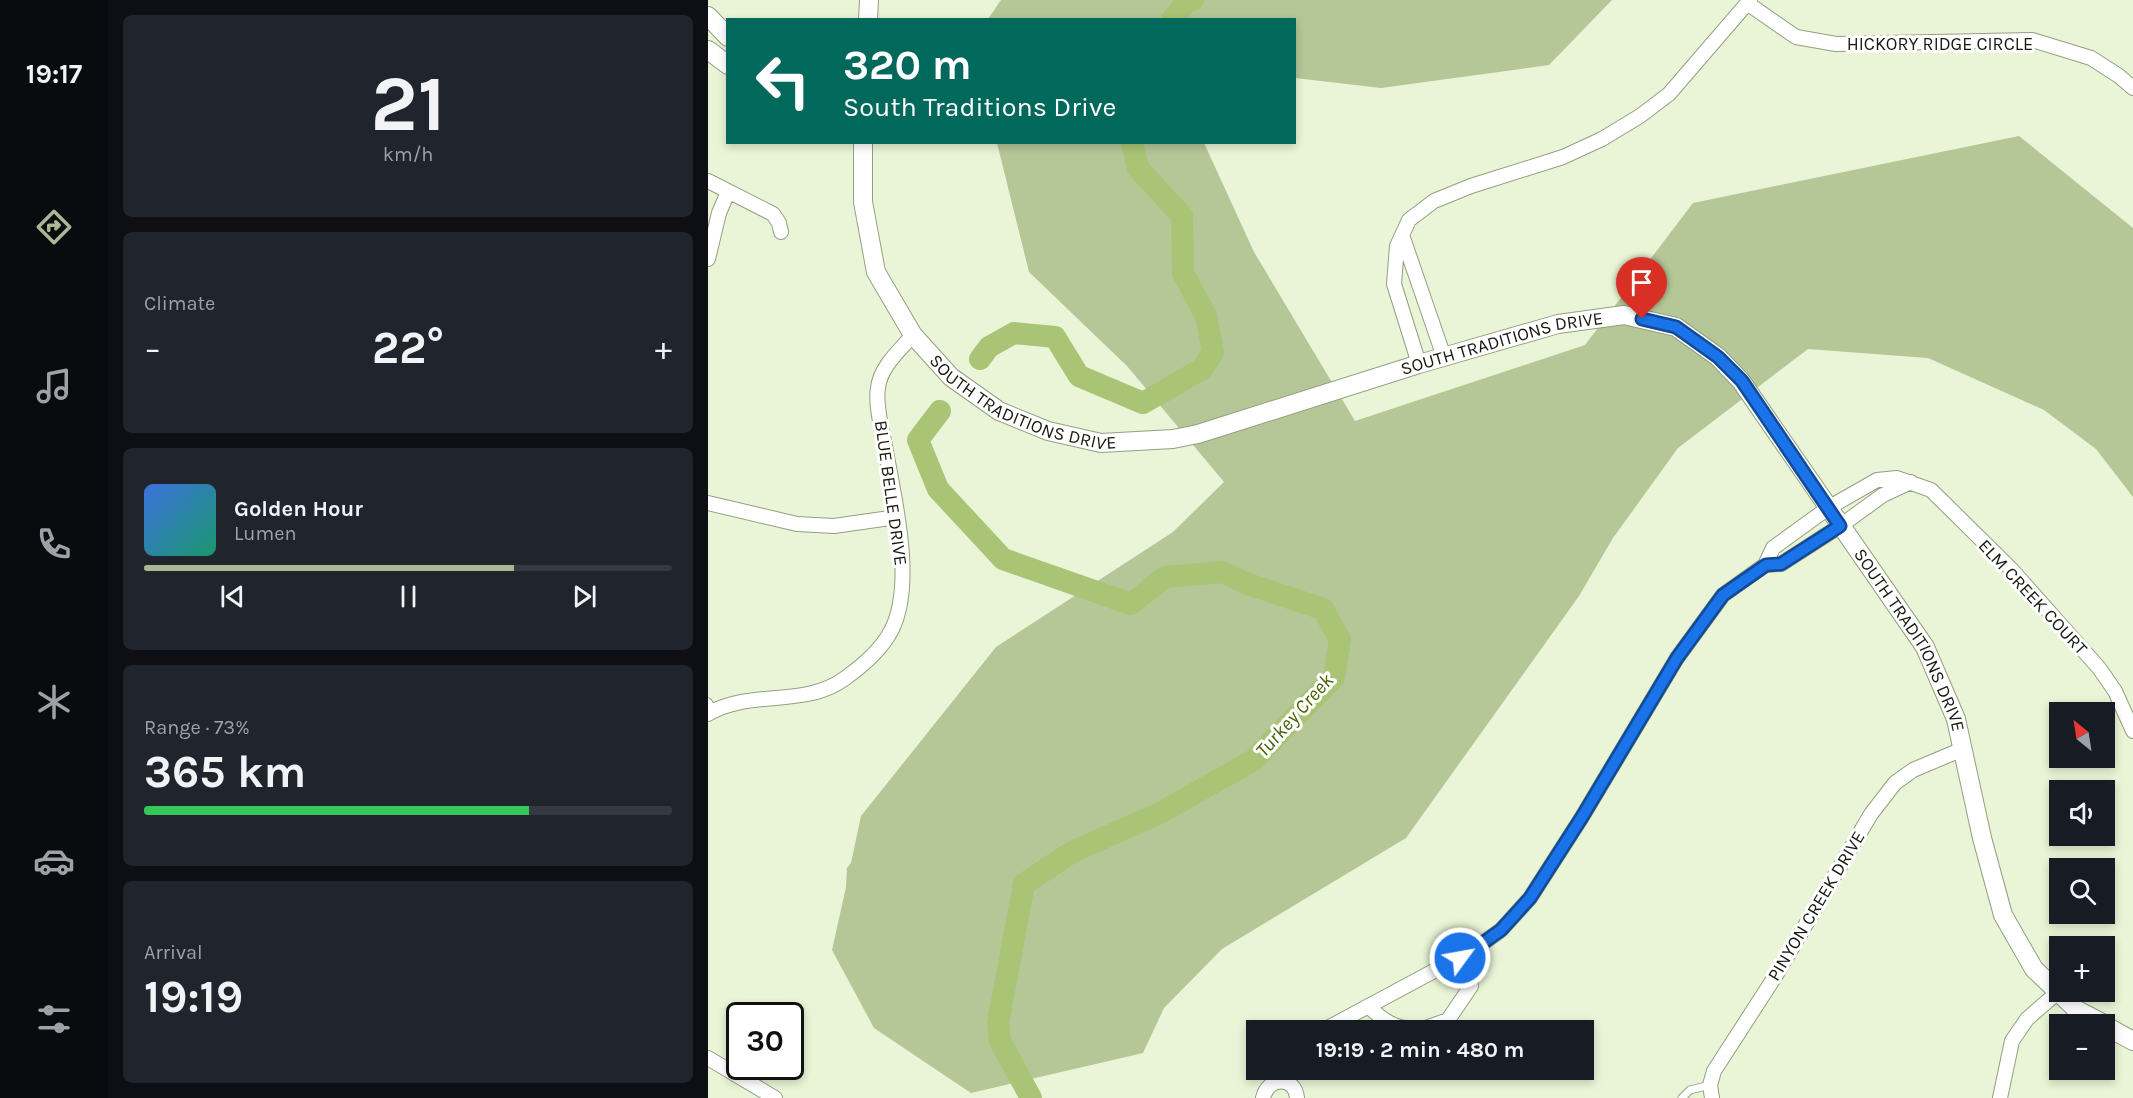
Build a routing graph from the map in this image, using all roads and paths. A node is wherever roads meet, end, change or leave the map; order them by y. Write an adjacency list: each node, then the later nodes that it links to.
1 (869, 0): 3 (street)
2 (1748, 2): 7 (street, HICKORY RIDGE CIRCLE); 12 (street, HICKORY RIDGE CIRCLE)
3 (868, 18)
4 (715, 26): 5 (street)
5 (708, 48): 6 (street)
6 (726, 63)
7 (2133, 88)
8 (863, 144): 14 (street, SOUTH TRADITIONS DRIVE)
9 (708, 181): 10 (street)
10 (728, 192): 11 (street); 13 (street)
11 (781, 232)
12 (1402, 235): 15 (street); 16 (street, HICKORY RIDGE CIRCLE)
13 (708, 259)
14 (913, 335): 16 (street, SOUTH TRADITIONS DRIVE); 20 (street, BLUE BELLE DRIVE)
15 (1444, 357): 16 (street, SOUTH TRADITIONS DRIVE); 19 (street, SOUTH TRADITIONS DRIVE)
16 (1419, 364)
17 (1911, 482): 19 (street, ELM CREEK COURT); 21 (street); 24 (street, ELM CREEK COURT)
18 (708, 503): 20 (street)
19 (1828, 508): 21 (street, SOUTH TRADITIONS DRIVE); 22 (street, ELM CREEK COURT)
20 (897, 517): 23 (street, BLUE BELLE DRIVE)
21 (1840, 526): 22 (street); 25 (street, SOUTH TRADITIONS DRIVE)
22 (1766, 565): 26 (street)
23 (710, 708)
24 (2133, 731)
25 (1963, 749): 27 (street, SOUTH TRADITIONS DRIVE); 40 (street, PINYON CREEK DRIVE)
26 (1460, 958): 30 (street); 34 (street)
27 (2049, 983)
28 (2049, 1000): 45 (street)
29 (2069, 1002): 31 (street, SOUTH TRADITIONS DRIVE)
30 (1368, 1006): 32 (street); 33 (street)
31 (2084, 1014)
32 (1342, 1020)
33 (1383, 1020)
34 (1448, 1020)
35 (2115, 1031): 36 (street, SOUTH TRADITIONS DRIVE)
36 (2133, 1041)
37 (708, 1058): 41 (street)
38 (1277, 1080): 42 (street)
39 (1287, 1080): 43 (street)
40 (1711, 1091): 44 (lane)
41 (775, 1098)
42 (1263, 1098)
43 (1296, 1098)
44 (1682, 1098)
45 (2000, 1098)

